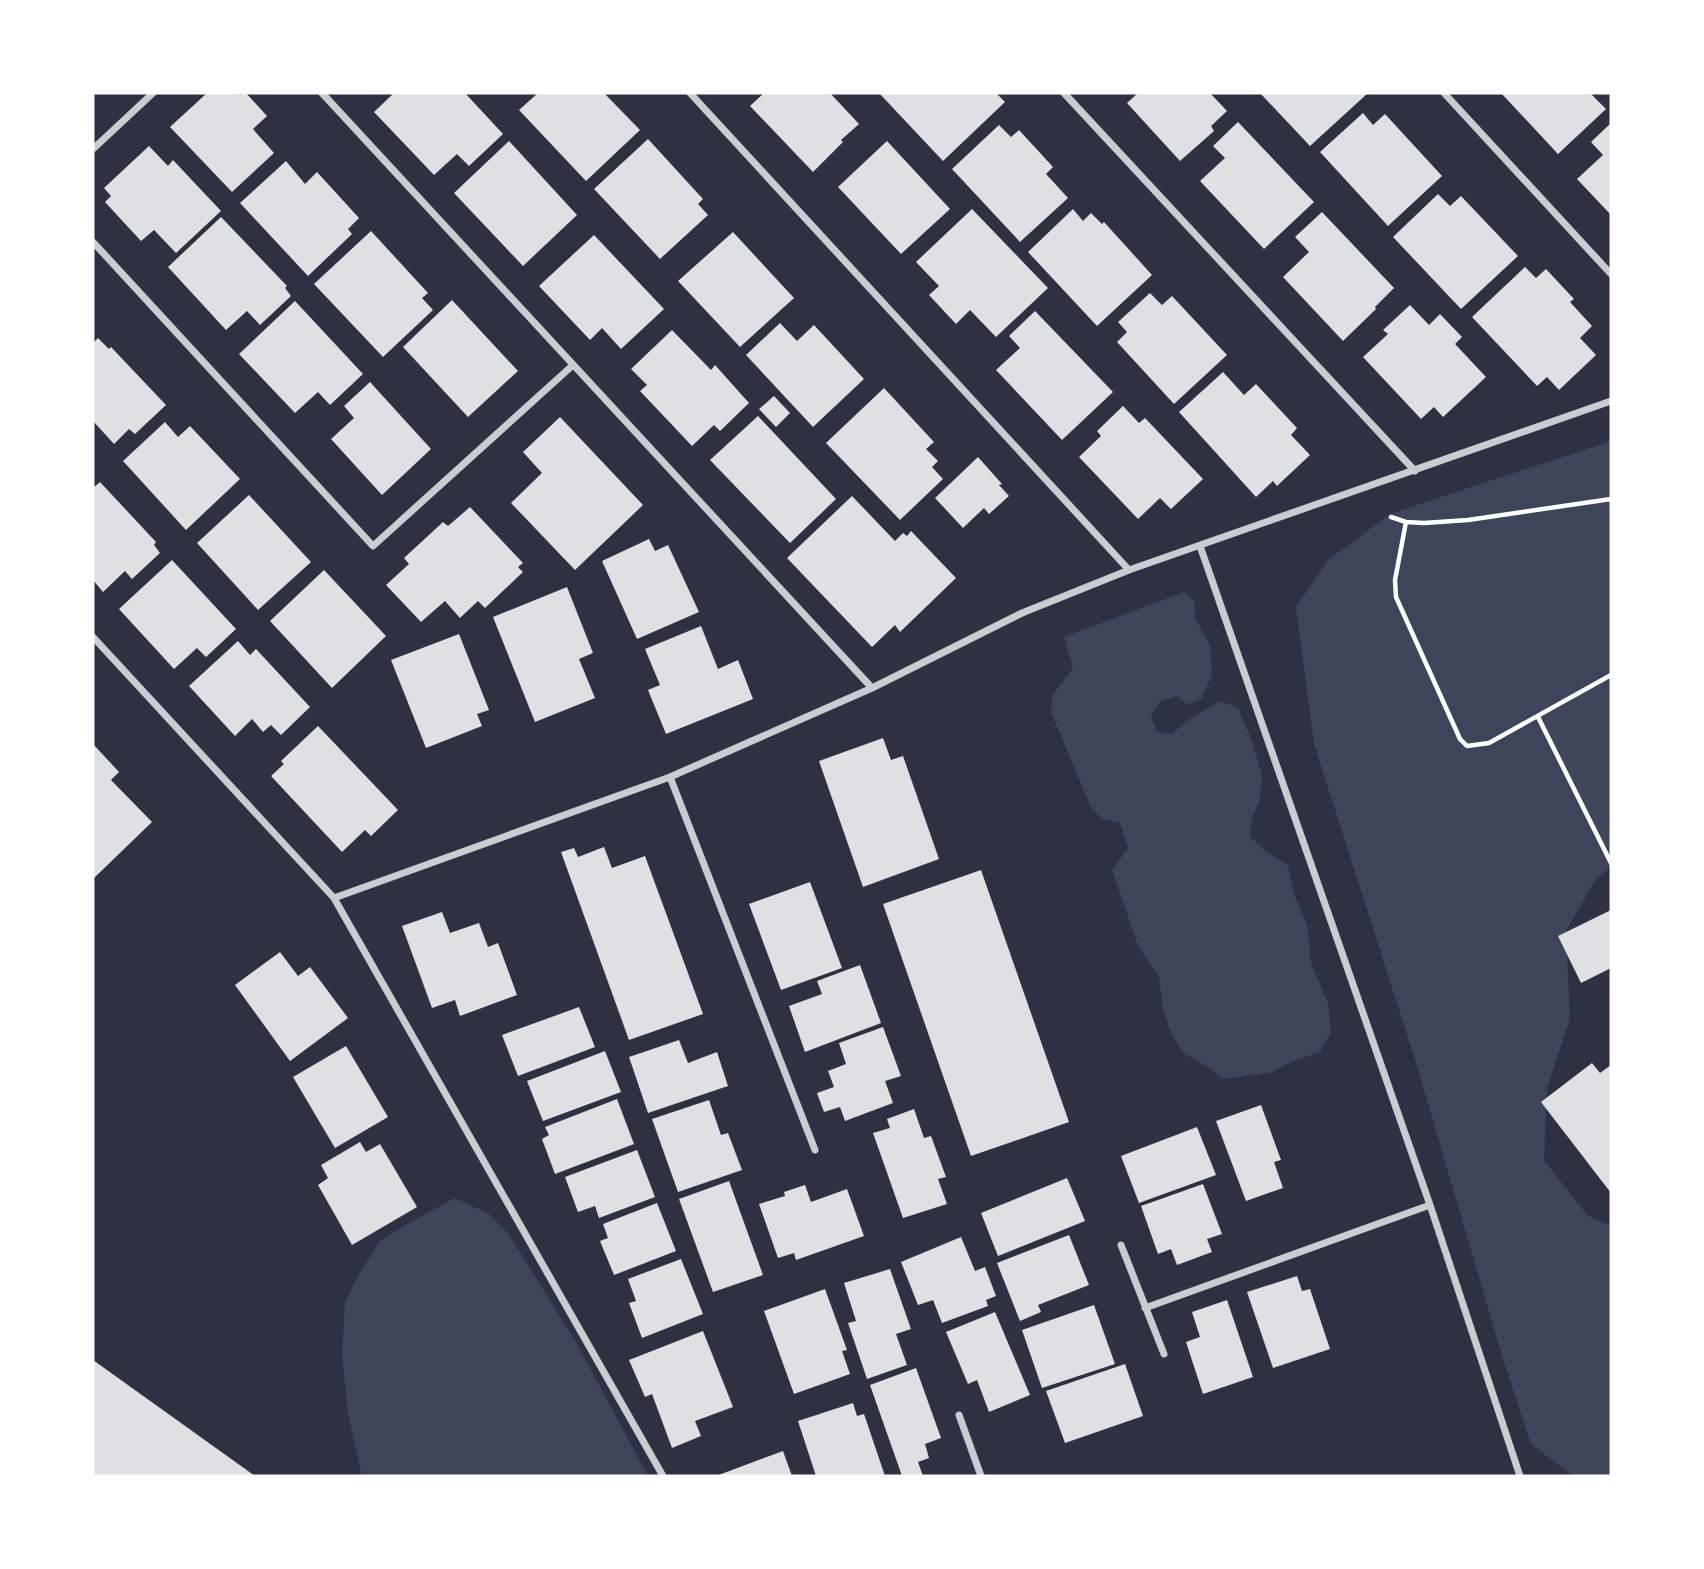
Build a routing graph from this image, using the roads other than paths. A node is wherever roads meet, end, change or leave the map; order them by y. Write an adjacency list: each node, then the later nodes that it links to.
1 (153, 93): 6 (street)
2 (323, 93): 9 (street)
3 (690, 93): 13 (street)
4 (1064, 93): 11 (street)
5 (1444, 93): 8 (street)
6 (93, 149)
7 (93, 243): 9 (street)
8 (1611, 274)
9 (573, 365): 15 (street)
10 (1611, 401): 11 (street)
11 (1415, 471): 12 (street)
12 (1200, 546): 13 (street); 19 (street)
13 (1129, 570): 15 (street)
14 (93, 638): 17 (street)
15 (872, 688): 16 (street)
16 (670, 777): 17 (street); 18 (street)
17 (334, 898): 24 (street)
18 (815, 1150)
19 (1430, 1205): 21 (street); 26 (street)
20 (1121, 1245): 21 (street)
21 (1145, 1308): 22 (street)
22 (1164, 1354)
23 (959, 1415): 25 (street)
24 (663, 1476)
25 (981, 1476)
26 (1520, 1476)

